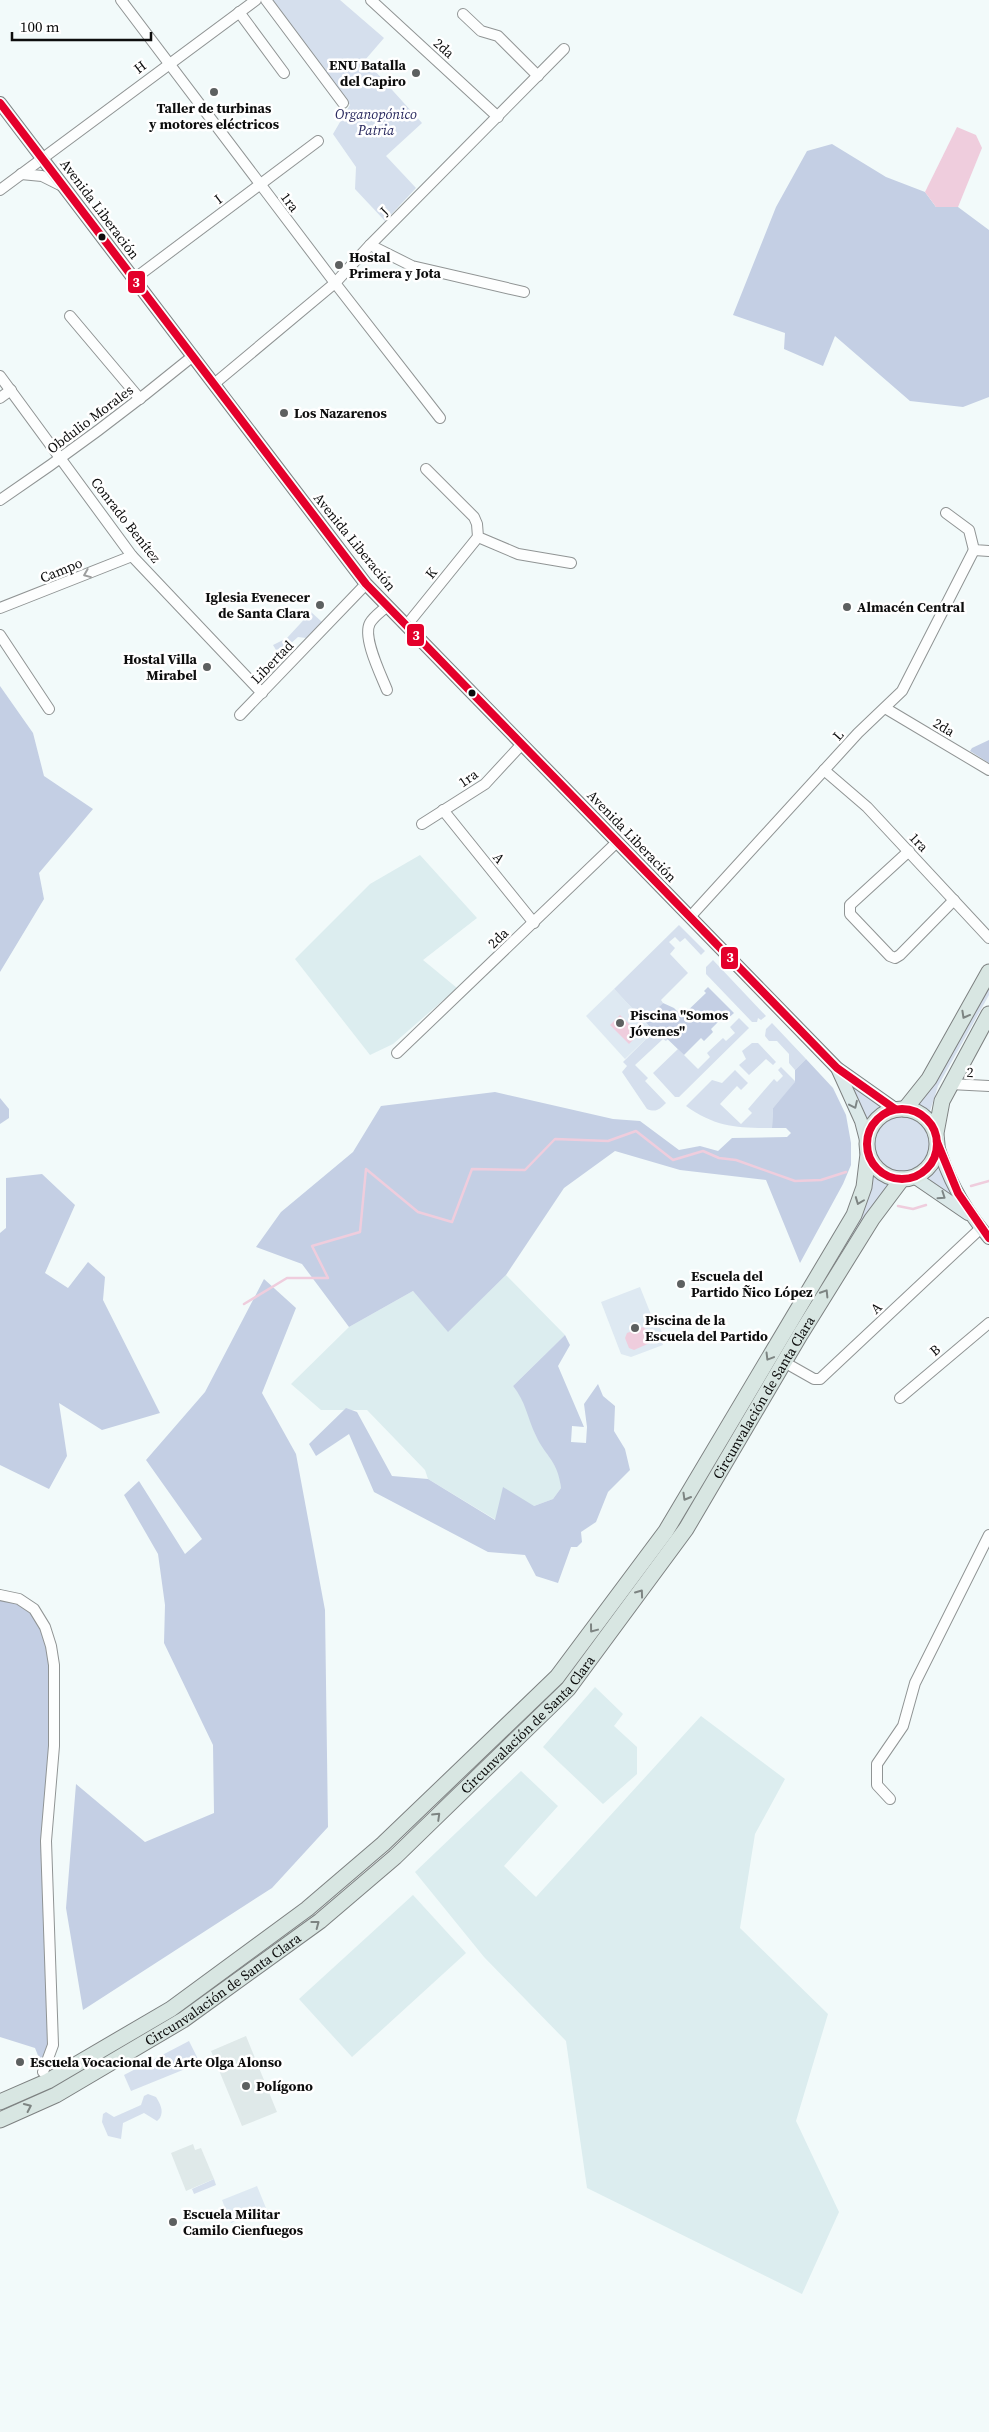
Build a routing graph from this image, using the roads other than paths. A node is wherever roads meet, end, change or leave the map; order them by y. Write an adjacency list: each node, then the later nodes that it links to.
1 (121, 0): 8 (street, 1ra)
2 (256, 0): 5 (street, H)
3 (266, 0): 12 (street)
4 (371, 0): 13 (street, 2da)
5 (239, 12): 8 (street, H); 9 (street)
6 (464, 14): 10 (street)
7 (564, 49): 10 (street, J)
8 (168, 63): 15 (street, H); 17 (street, 1ra)
9 (284, 73)
10 (538, 76): 13 (street, J)
11 (0, 103): 15 (main road, Avenida Liberación)
12 (343, 103)
13 (498, 117): 20 (street, J)
14 (318, 141): 17 (street, I)
15 (42, 158): 16 (street, H); 18 (main road, Avenida Liberación)
16 (21, 174): 18 (street); 19 (street, H)
17 (260, 185): 21 (street, I); 22 (street, 1ra)
18 (64, 187): 21 (main road, Avenida Liberación)
19 (0, 190)
20 (370, 245): 22 (street, J); 23 (street)
21 (134, 279): 25 (main road, Avenida Liberación)
22 (335, 283): 27 (street, J); 31 (street, 1ra)
23 (524, 292)
24 (70, 316): 30 (street)
25 (193, 356): 27 (main road, Avenida Liberación); 30 (street, Obdulio Morales)
26 (0, 376): 28 (street, Conrado Benítez)
27 (214, 384): 41 (main road, Avenida Liberación)
28 (11, 390): 29 (street); 32 (street, Conrado Benítez)
29 (0, 398)
30 (140, 399): 32 (street, Obdulio Morales)
31 (440, 418)
32 (62, 458): 34 (street, Obdulio Morales); 39 (street, Conrado Benítez)
33 (426, 469): 36 (street)
34 (0, 500)
35 (946, 513): 37 (street)
36 (478, 537): 40 (street); 44 (street, K)
37 (974, 550): 38 (street); 49 (street, L)
38 (989, 551)
39 (132, 556): 43 (street, Campo, one-way to 43); 48 (street, Conrado Benítez)
40 (572, 563)
41 (366, 584): 42 (main road, Avenida Liberación); 48 (street, Libertad)
42 (387, 606): 44 (main road, Avenida Liberación); 47 (street)
43 (0, 608)
44 (406, 626): 52 (main road, Avenida Liberación)
45 (0, 635): 46 (street)
46 (4, 648): 50 (street)
47 (387, 690)
48 (262, 692): 51 (street, Libertad)
49 (884, 708): 53 (street, L); 54 (street, 2da)
50 (49, 709)
51 (240, 715)
52 (522, 744): 55 (street, 1ra); 57 (main road, Avenida Liberación)
53 (824, 770): 58 (street, 1ra); 60 (street, L)
54 (989, 770)
55 (443, 810): 56 (street, 1ra); 61 (street, A)
56 (422, 824)
57 (617, 842): 60 (main road, Avenida Liberación); 61 (street, 2da)
58 (909, 851): 59 (street, 1ra); 59 (street)
59 (954, 900): 62 (street, 1ra)
60 (690, 917): 66 (main road, Avenida Liberación)
61 (534, 923): 65 (street, 2da)
62 (989, 938)
63 (989, 972): 69 (highway, one-way to 69)
64 (989, 1014): 67 (highway)
65 (397, 1053)
66 (837, 1068): 69 (main road, Avenida Liberación); 71 (main road, Avenida Liberación, one-way to 71)
67 (950, 1084): 68 (street, 2); 70 (highway)
68 (989, 1086)
69 (900, 1109): 70 (highway); 71 (highway)
70 (937, 1138): 72 (highway); 73 (main road)
71 (867, 1149): 72 (highway); 81 (highway, Circunvalación de Santa Clara, one-way to 81)
72 (908, 1178): 73 (main road, one-way to 73); 76 (highway, Circunvalación de Santa Clara, one-way to 72)
73 (970, 1215): 74 (main road)
74 (985, 1233): 76 (street, A)
75 (989, 1323): 77 (street, B)
76 (784, 1362): 82 (highway, Circunvalación de Santa Clara, one-way to 76)
77 (900, 1398)
78 (988, 1537): 80 (street)
79 (0, 1595): 81 (street)
80 (890, 1799)
81 (46, 2076): 82 (highway); 83 (highway, Circunvalación de Santa Clara)
82 (56, 2095): 84 (highway, Circunvalación de Santa Clara, one-way to 82)
83 (0, 2102)
84 (0, 2120)

